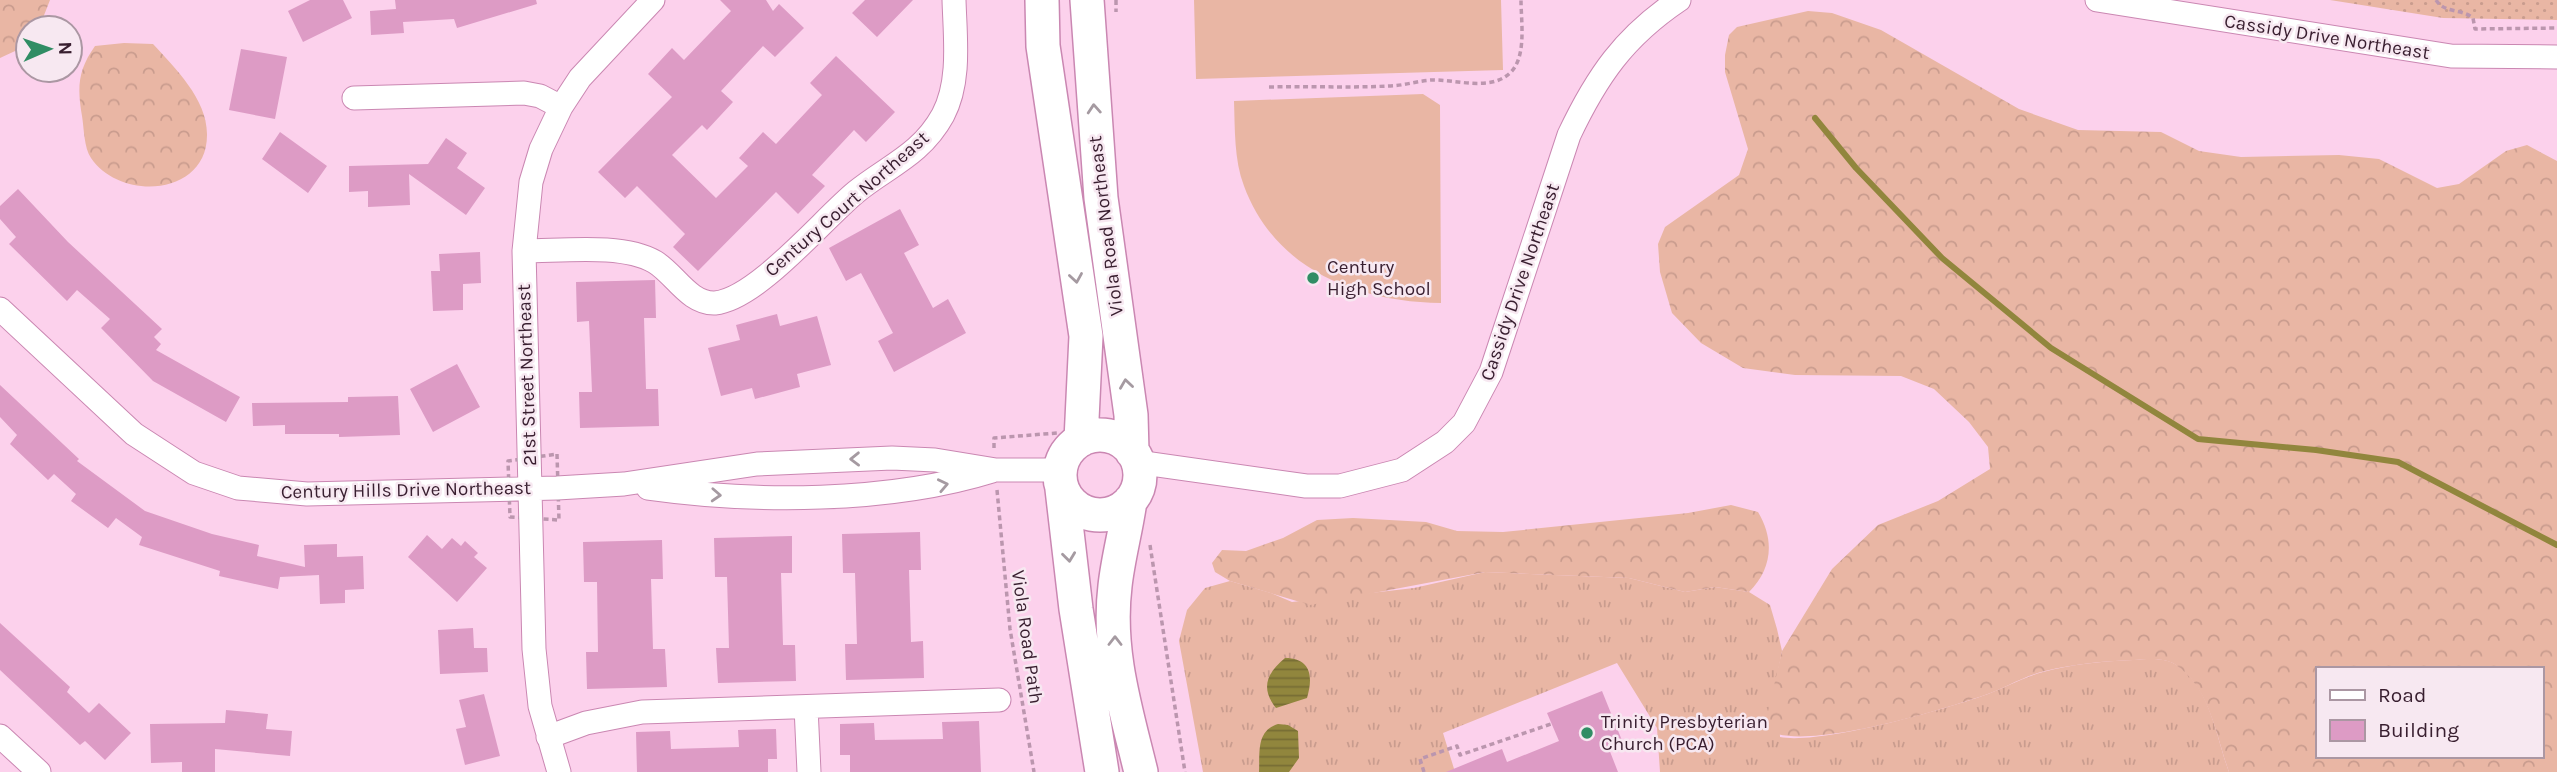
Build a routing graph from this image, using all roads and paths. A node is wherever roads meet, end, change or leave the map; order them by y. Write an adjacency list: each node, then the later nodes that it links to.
1 (653, 0): 13 (street)
2 (954, 0): 14 (street, Century Court Northeast)
3 (1042, 0): 18 (main road, Viola Road Northeast, one-way to 18)
4 (1087, 0): 19 (main road, Viola Road Northeast, one-way to 4)
5 (1521, 0): 11 (path)
6 (1679, 0): 19 (street, Cassidy Drive Northeast)
7 (2097, 0): 10 (street, Cassidy Drive Northeast)
8 (2436, 0): 9 (path)
9 (2557, 28)
10 (2557, 57)
11 (1269, 87)
12 (354, 97): 13 (street)
13 (561, 107): 14 (street, 21st Street Northeast)
14 (524, 251): 23 (street, 21st Street Northeast)
15 (0, 310): 23 (street, Century Hills Drive Northeast)
16 (1033, 436): 17 (path)
17 (994, 439)
18 (1080, 440): 19 (main road); 21 (main road)
19 (1135, 457): 24 (main road)
20 (996, 470): 21 (street, Century Hills Drive Northeast); 22 (street, Century Hills Drive Northeast, one-way to 22); 22 (street, Century Hills Drive Northeast, one-way to 20)
21 (1061, 480): 24 (main road); 36 (main road, one-way to 36)
22 (624, 484): 23 (street, Century Hills Drive Northeast)
23 (530, 488): 31 (street, 21st Street Northeast)
24 (1130, 501): 37 (main road, one-way to 24)
25 (998, 505): 35 (path, Viola Road Path)
26 (1148, 534): 38 (path)
27 (999, 700): 28 (street)
28 (806, 707): 31 (street); 34 (street)
29 (1551, 724): 39 (path)
30 (0, 736): 32 (street)
31 (548, 737): 33 (street, 21st Street Northeast)
32 (39, 772)
33 (559, 772)
34 (810, 772)
35 (1034, 772)
36 (1102, 772)
37 (1140, 772)
38 (1185, 772)
39 (1424, 772)

